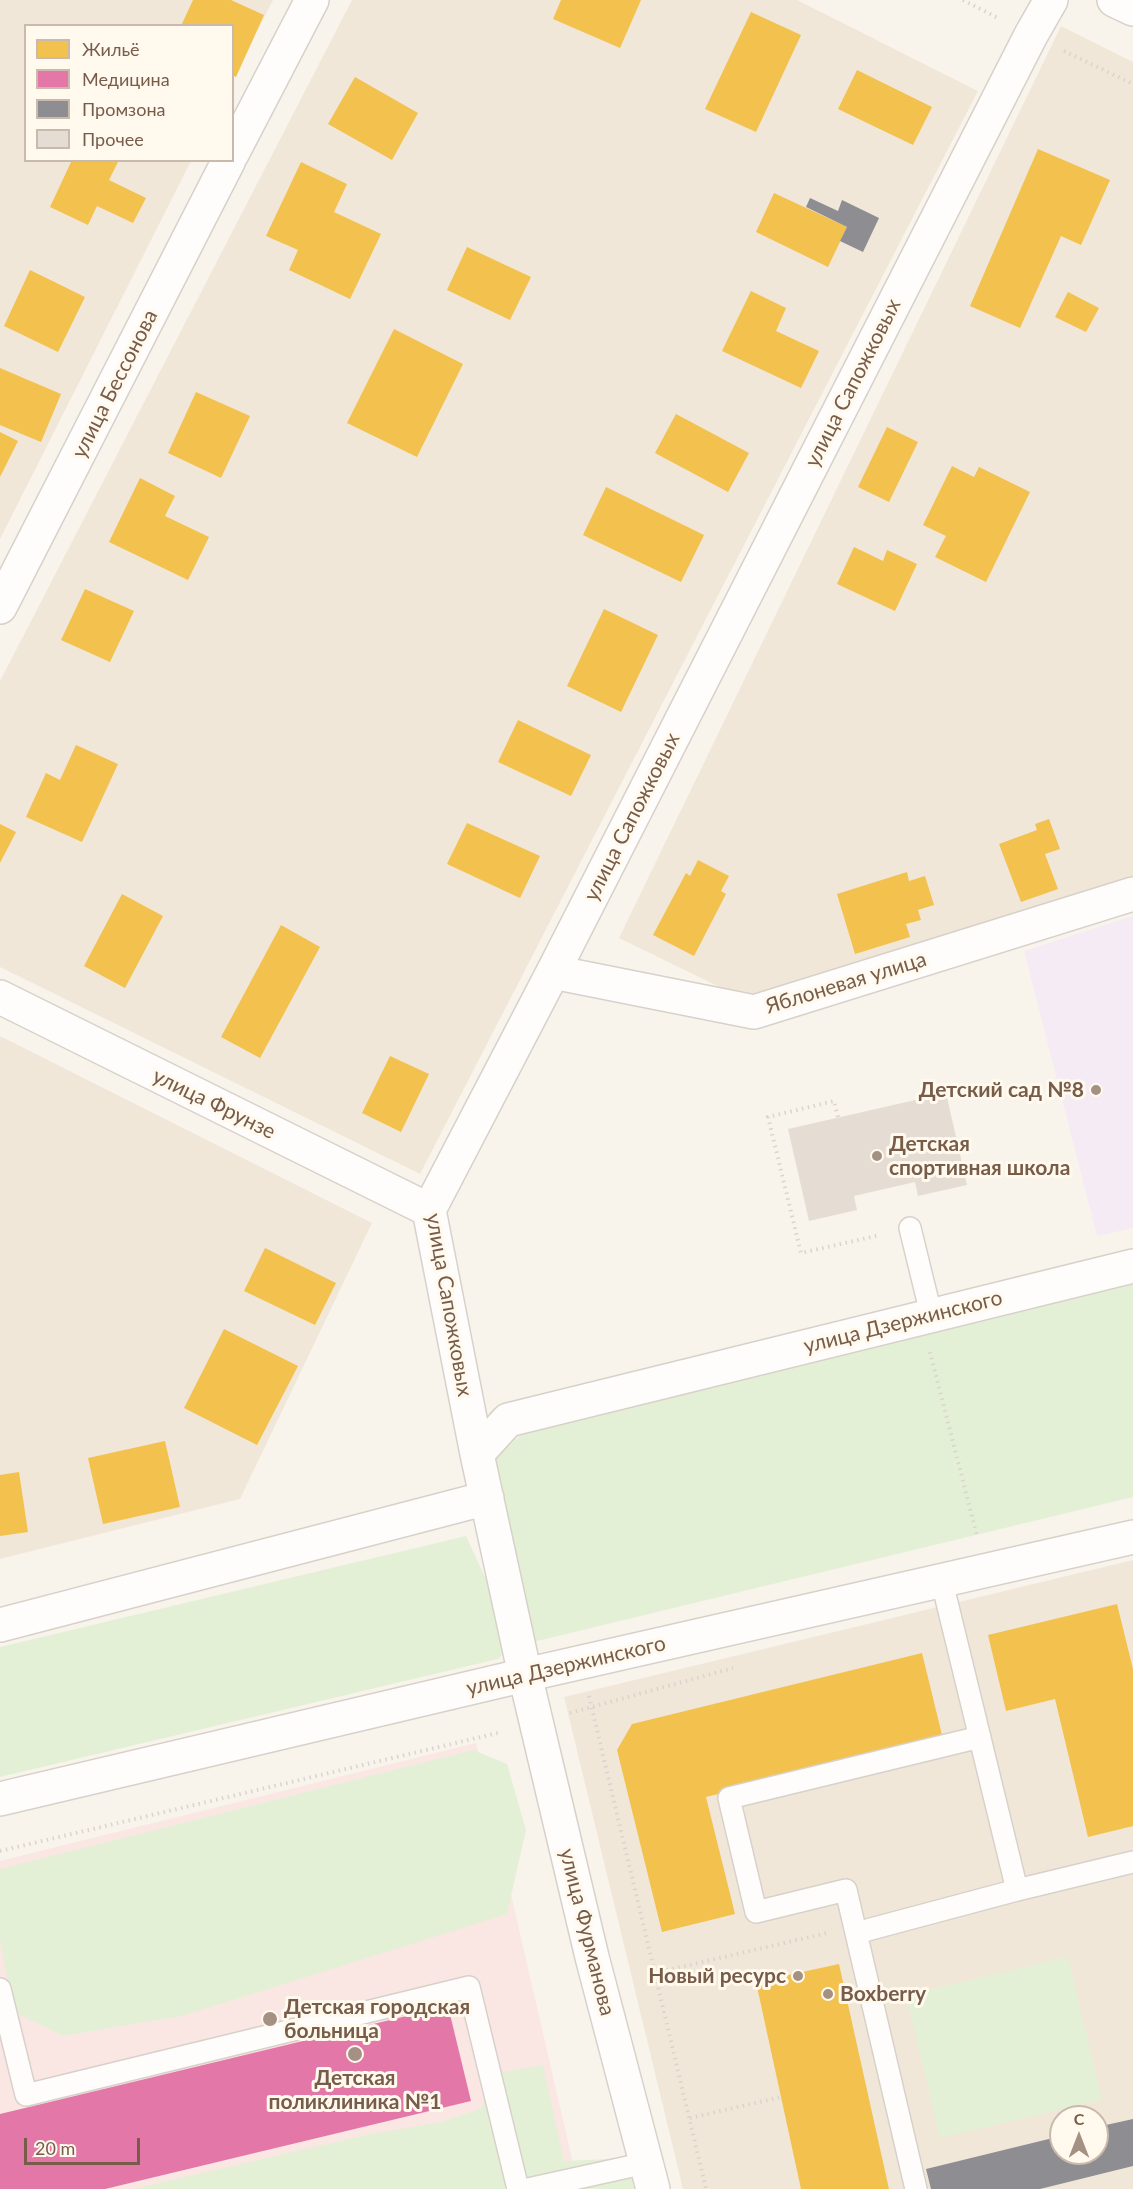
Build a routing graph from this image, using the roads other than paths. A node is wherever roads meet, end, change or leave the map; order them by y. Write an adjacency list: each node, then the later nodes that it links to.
1 (312, 0): 5 (street)
2 (1051, 0): 9 (street, улица Сапожковых)
3 (1114, 0): 4 (street)
4 (1133, 9)
5 (234, 150)
6 (228, 162): 7 (street, улица Бессонова)
7 (0, 607)
8 (1133, 894): 9 (street, Яблоневая улица)
9 (553, 972): 11 (street, улица Сапожковых)
10 (0, 998): 11 (street, улица Фрунзе)
11 (429, 1210): 15 (street, улица Сапожковых)
12 (910, 1228): 14 (lane)
13 (1133, 1266): 14 (street, улица Дзержинского)
14 (926, 1316): 15 (street, улица Дзержинского)
15 (477, 1454): 16 (street, улица Сапожковых)
16 (487, 1498): 19 (street); 20 (street, улица Сапожковых)
17 (1133, 1537): 18 (street, улица Дзержинского)
18 (942, 1582): 20 (street, улица Дзержинского); 21 (lane)
19 (0, 1624)
20 (525, 1675): 22 (street, улица Дзержинского); 27 (street, улица Фурманова)
21 (980, 1737): 24 (lane); 25 (lane)
22 (0, 1799)
23 (1133, 1862): 24 (lane)
24 (1017, 1890): 25 (lane)
25 (855, 1930): 30 (lane)
26 (0, 1989): 28 (lane)
27 (650, 2176): 29 (lane)
28 (519, 2189)
29 (528, 2189)
30 (916, 2189)

